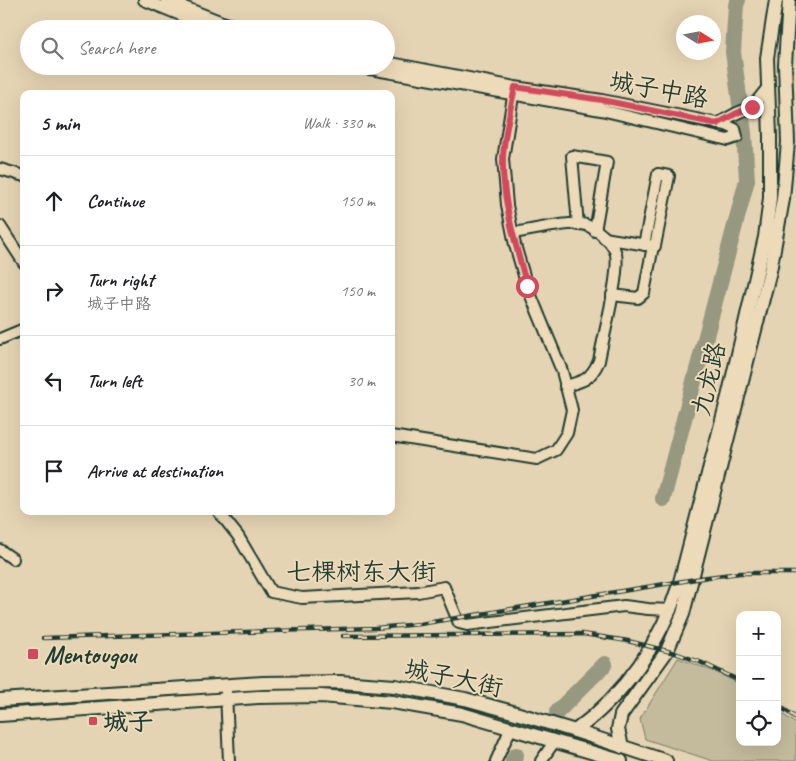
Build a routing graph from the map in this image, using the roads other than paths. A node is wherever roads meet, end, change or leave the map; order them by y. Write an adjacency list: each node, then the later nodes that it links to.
1 (144, 0): 5 (street)
2 (166, 0): 6 (street)
3 (776, 0): 9 (main road, 九龙路)
4 (791, 3): 13 (main road, 九龙路)
5 (193, 20)
6 (217, 20)
7 (395, 64): 10 (street, 城子中路)
8 (395, 72): 10 (street, 城子中路)
9 (768, 87): 11 (street); 12 (main road, 九龙路)
10 (514, 91): 11 (street, 城子中路); 11 (street, 城子中路); 21 (street)
11 (717, 124)
12 (770, 136): 13 (main road); 14 (main road, 九龙路)
13 (792, 144): 15 (main road, 九龙路)
14 (770, 150): 15 (main road); 35 (main road, 九龙路)
15 (791, 160): 42 (main road, 九龙路)
16 (0, 169): 17 (street)
17 (20, 175)
18 (578, 225): 20 (street); 20 (street); 21 (street)
19 (0, 226): 25 (street)
20 (595, 231): 22 (street)
21 (513, 233): 30 (street)
22 (604, 238): 23 (street); 26 (street)
23 (623, 241): 24 (street); 26 (street)
24 (649, 245): 24 (street); 27 (street)
25 (20, 257)
26 (615, 274): 27 (street)
27 (612, 295): 30 (street)
28 (20, 332): 29 (street)
29 (0, 339)
30 (566, 386): 31 (street)
31 (395, 437)
32 (221, 515): 35 (street, 七棵树东大街)
33 (0, 550): 34 (street)
34 (13, 559)
35 (671, 610): 40 (main road, 九龙路)
36 (226, 693): 37 (main road); 38 (main road); 39 (main road, 城子大街); 40 (main road, 城子大街); 43 (street)
37 (0, 700)
38 (0, 715)
39 (512, 728): 41 (main road, 城子大街); 44 (street)
40 (575, 731): 42 (main road, 城子大街)
41 (554, 742): 45 (street); 46 (main road, 城子大街)
42 (622, 747): 47 (main road, 城子大街)
43 (229, 761)
44 (496, 761)
45 (541, 761)
46 (620, 761)
47 (666, 761)

